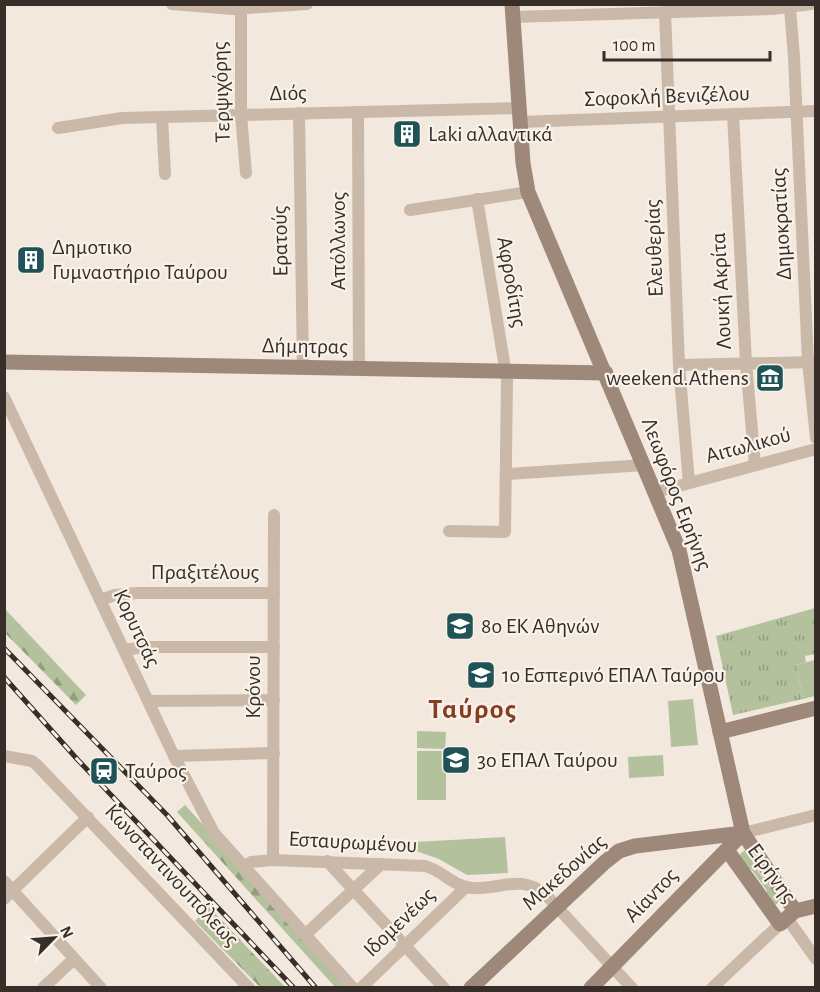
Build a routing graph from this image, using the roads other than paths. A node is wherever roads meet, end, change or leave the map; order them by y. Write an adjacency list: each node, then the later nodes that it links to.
1 (172, 4): 5 (street)
2 (308, 4): 5 (street)
3 (811, 4): 4 (street)
4 (790, 8): 7 (street); 10 (street, Δημοκρατίας)
5 (241, 9): 13 (street, Τερψιχόρης)
6 (512, 11): 7 (street); 14 (street, Λεωφόρος Ειρήνης)
7 (665, 12): 16 (street, Ελευθερίας)
8 (816, 111): 10 (street, Σοφοκλή Βενιζέλου)
9 (358, 112): 11 (street, Διός); 14 (street, Διός); 28 (street, Απόλλωνος)
10 (797, 112): 12 (street, Σοφοκλή Βενιζέλου); 24 (street, Δημοκρατίας)
11 (299, 113): 13 (street, Διός); 27 (street, Ερατούς)
12 (733, 114): 16 (street, Σοφοκλή Βενιζέλου); 25 (street, Λουκή Ακρίτα)
13 (241, 115): 15 (street, Διός); 18 (street, Τερψιχόρης)
14 (520, 115): 16 (street, Σοφοκλή Βενιζέλου); 20 (street, Λεωφόρος Ειρήνης)
15 (162, 117): 17 (street, Διός); 19 (street)
16 (670, 117): 26 (street, Ελευθερίας)
17 (58, 128)
18 (246, 173)
19 (165, 174)
20 (528, 192): 21 (street); 30 (street, Λεωφόρος Ειρήνης)
21 (477, 199): 22 (street); 29 (street, Αφροδίτης)
22 (410, 210)
23 (4, 362): 27 (street, Δήμητρας)
24 (812, 362): 25 (street); 32 (street, Δημοκρατίας)
25 (746, 363): 26 (street); 35 (street, Λουκή Ακρίτα)
26 (679, 365): 37 (street, Ελευθερίας)
27 (303, 368): 28 (street, Δήμητρας)
28 (360, 369): 29 (street, Δήμητρας)
29 (506, 372): 30 (street, Δήμητρας); 36 (street, Αφροδίτης)
30 (606, 374): 34 (street, Λεωφόρος Ειρήνης)
31 (4, 397): 42 (street, Κορυτσάς)
32 (816, 438)
33 (816, 449): 35 (street, Αιτωλικού)
34 (644, 465): 36 (street); 38 (street, Λεωφόρος Ειρήνης)
35 (755, 465): 37 (street, Αιτωλικού)
36 (507, 474): 40 (street, Αφροδίτης)
37 (689, 483): 38 (street, Αιτωλικού)
38 (656, 492): 48 (street, Λεωφόρος Ειρήνης)
39 (274, 515): 41 (street, Κρόνου)
40 (449, 531)
41 (274, 593): 42 (street, Πραξιτέλους); 43 (street, Κρόνου)
42 (100, 600): 44 (street, Κορυτσάς)
43 (274, 647): 44 (street); 45 (street, Κρόνου)
44 (124, 650): 46 (street, Κορυτσάς)
45 (274, 700): 46 (street); 49 (street, Κρόνου)
46 (148, 701): 51 (street, Κορυτσάς)
47 (816, 708): 48 (street)
48 (720, 732): 54 (street, Λεωφόρος Ειρήνης)
49 (274, 753): 51 (street); 56 (street, Κρόνου)
50 (4, 756): 53 (street, Κωνσταντινουπόλεως)
51 (174, 756): 59 (street, Κορυτσάς)
52 (816, 816): 54 (street, Μακεδονίας)
53 (88, 817): 61 (street); 71 (street, Κωνσταντινουπόλεως)
54 (743, 833): 55 (street, Αίαντος); 64 (street, Μακεδονίας); 65 (street, Ειρήνης)
55 (727, 850): 65 (street, Ειρήνης); 70 (street, Αίαντος)
56 (273, 860): 57 (street, Εσταυρωμένου); 59 (street, Εσταυρωμένου)
57 (327, 861): 58 (street, Εσταυρωμένου); 62 (street)
58 (381, 864): 60 (street, Εσταυρωμένου); 62 (street)
59 (244, 868): 66 (street)
60 (466, 887): 64 (street, Εσταυρωμένου); 67 (street, Ιδομενέως)
61 (7, 890): 68 (street)
62 (353, 890): 66 (street); 67 (street)
63 (816, 906): 65 (street)
64 (556, 907): 70 (street, Εσταυρωμένου); 77 (street, Μακεδονίας)
65 (788, 917): 69 (street, Ειρήνης); 80 (street)
66 (304, 935): 74 (street)
67 (404, 946): 75 (street, Ιδομενέως); 76 (street)
68 (74, 959): 72 (street); 73 (street)
69 (816, 959)
70 (612, 967): 78 (street, Αίαντος); 79 (street, Εσταυρωμένου)
71 (246, 986)
72 (43, 987)
73 (100, 987)
74 (353, 987)
75 (361, 987)
76 (444, 987)
77 (471, 987)
78 (591, 987)
79 (632, 987)
80 (712, 987)

